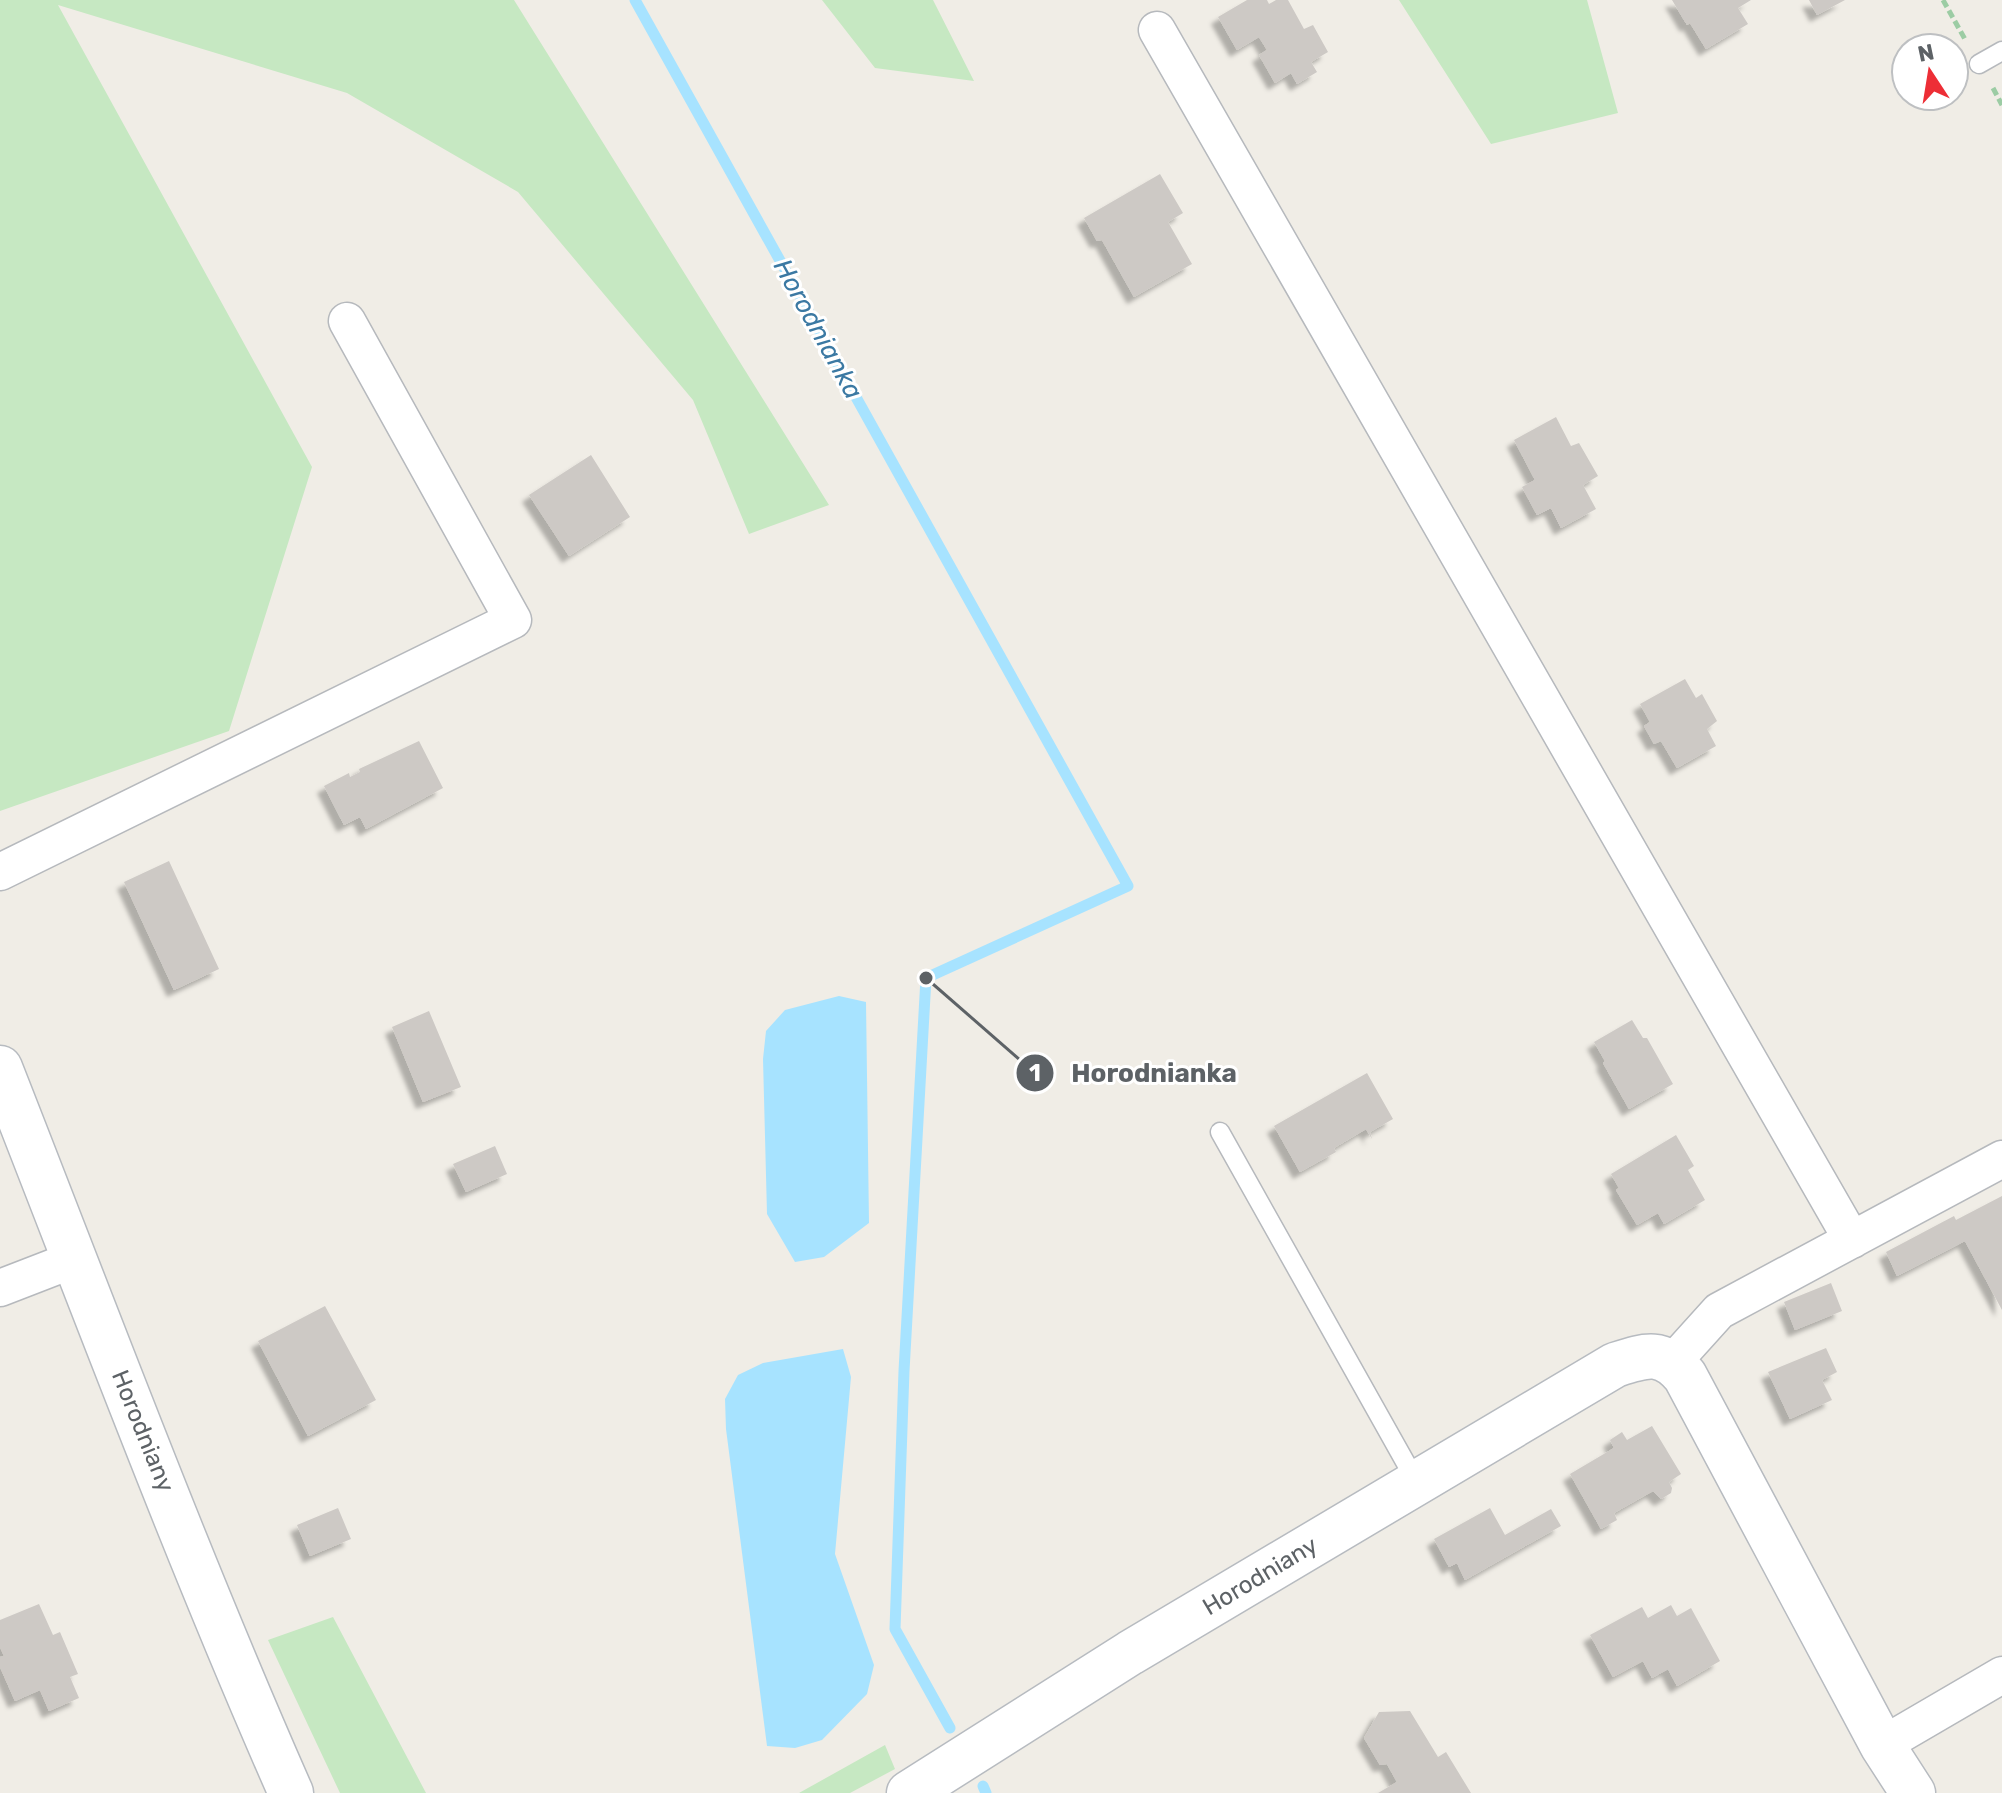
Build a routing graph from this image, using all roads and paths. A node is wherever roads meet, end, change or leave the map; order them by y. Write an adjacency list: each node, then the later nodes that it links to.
1 (1157, 30): 9 (street)
2 (2002, 51): 3 (lane)
3 (1979, 64)
4 (347, 321): 5 (street)
5 (0, 872)
6 (0, 1068): 10 (street, Horodniany)
7 (1220, 1132): 13 (lane)
8 (2002, 1159): 9 (street)
9 (1852, 1240): 12 (street)
10 (75, 1259): 11 (street); 16 (street, Horodniany)
11 (0, 1288)
12 (1673, 1362): 13 (street, Horodniany); 15 (street)
13 (1417, 1483): 17 (street, Horodniany)
14 (2002, 1675): 15 (street)
15 (1882, 1745): 18 (street)
16 (291, 1793)
17 (909, 1793)
18 (1913, 1793)

